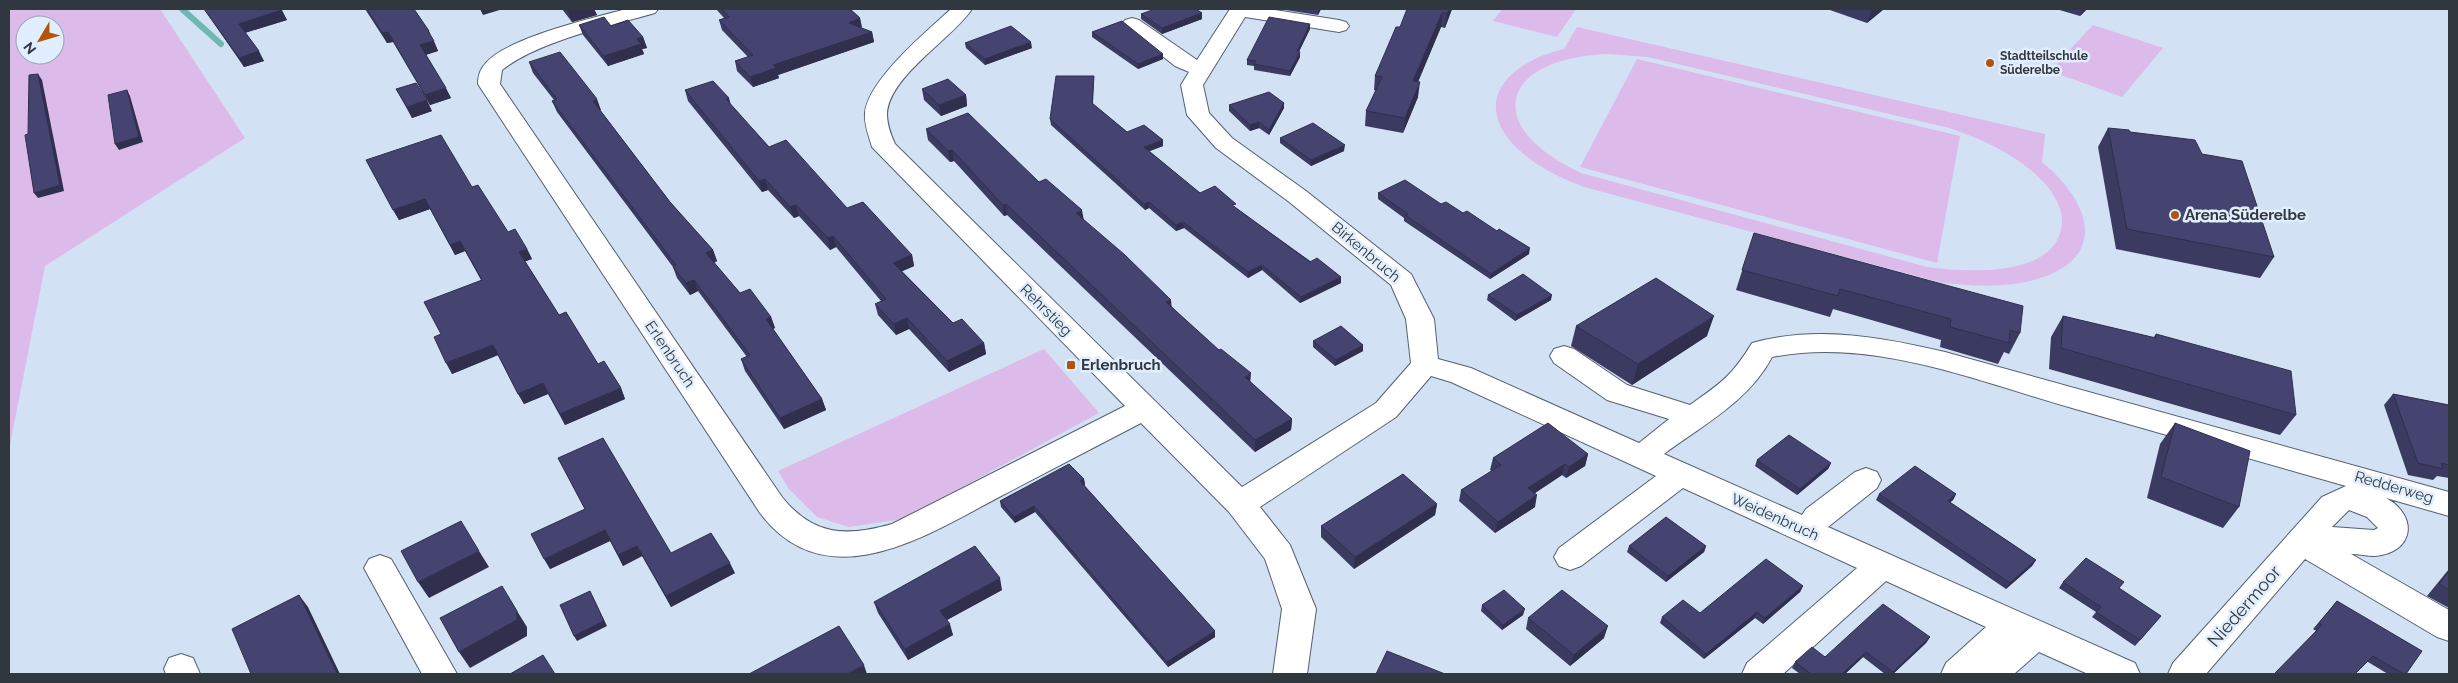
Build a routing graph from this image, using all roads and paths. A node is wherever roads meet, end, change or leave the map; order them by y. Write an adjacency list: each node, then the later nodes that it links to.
1 (648, 9): 9 (street, Erlenbruch)
2 (962, 9): 9 (street, Rehrstieg)
3 (1239, 9): 5 (street); 6 (street, Birkenbruch)
4 (1132, 24): 6 (street)
5 (1339, 26)
6 (1201, 70): 8 (street, Birkenbruch)
7 (1564, 356): 10 (street)
8 (1425, 365): 11 (street, Weidenbruch); 14 (street)
9 (1143, 409): 14 (street, Rehrstieg)
10 (1692, 418): 11 (street); 15 (street, Redderweg)
11 (1644, 458): 12 (street, Weidenbruch)
12 (1690, 479): 16 (street, Weidenbruch); 17 (street); 18 (street)
13 (1866, 480): 16 (street)
14 (1240, 504): 24 (street, Rehrstieg)
15 (2449, 504)
16 (1808, 532): 19 (street, Weidenbruch)
17 (1624, 538)
18 (1570, 557)
19 (1881, 566): 22 (street, Weidenbruch); 25 (street)
20 (380, 568): 23 (street)
21 (2449, 627): 29 (street, Niedermoor)
22 (2023, 630): 26 (street); 27 (street); 28 (street, Weidenbruch)
23 (440, 674)
24 (1290, 674)
25 (1759, 674)
26 (1958, 674)
27 (1990, 674)
28 (2123, 674)
29 (2185, 674)

